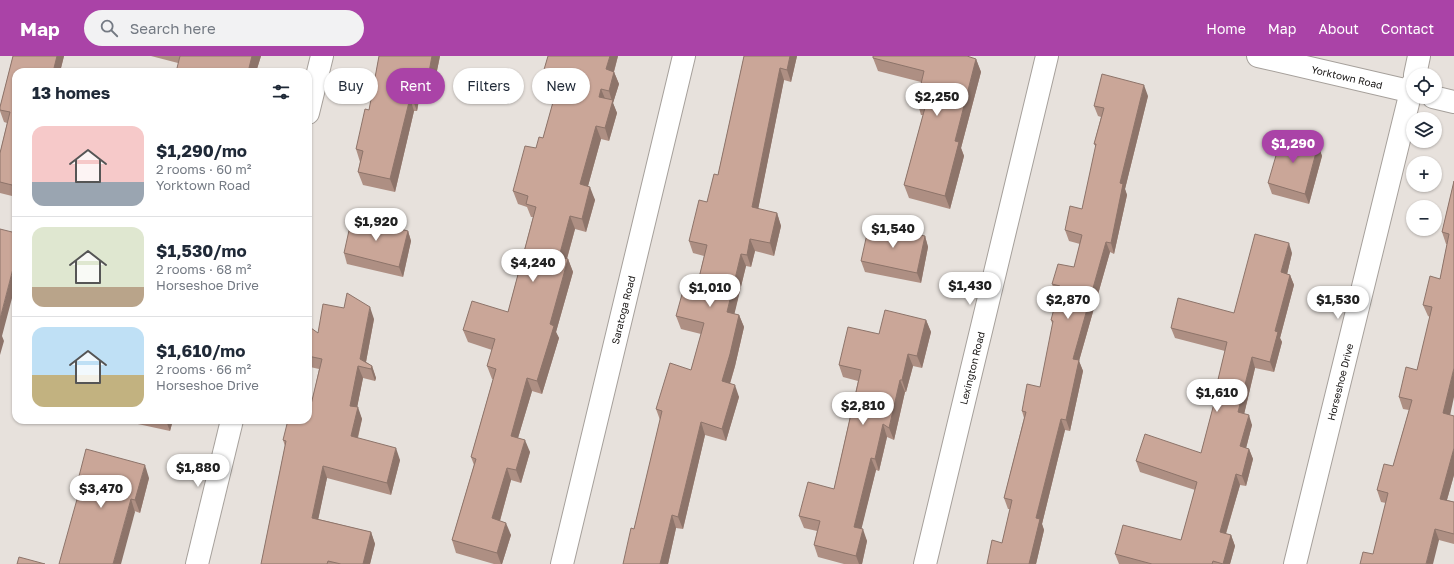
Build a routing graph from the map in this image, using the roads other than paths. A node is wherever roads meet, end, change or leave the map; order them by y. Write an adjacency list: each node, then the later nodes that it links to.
1 (322, 56): 8 (street)
2 (684, 56): 14 (street, Saratoga Road)
3 (1048, 56): 15 (street, Lexington Road)
4 (1258, 56): 7 (street, Yorktown Road)
5 (1419, 56): 6 (street, Horseshoe Drive)
6 (1417, 68)
7 (1406, 84)
8 (312, 97)
9 (1442, 99): 10 (street)
10 (1454, 102)
11 (1408, 104): 16 (street, Horseshoe Drive)
12 (231, 424): 13 (street)
13 (197, 564)
14 (562, 564)
15 (925, 564)
16 (1295, 564)

